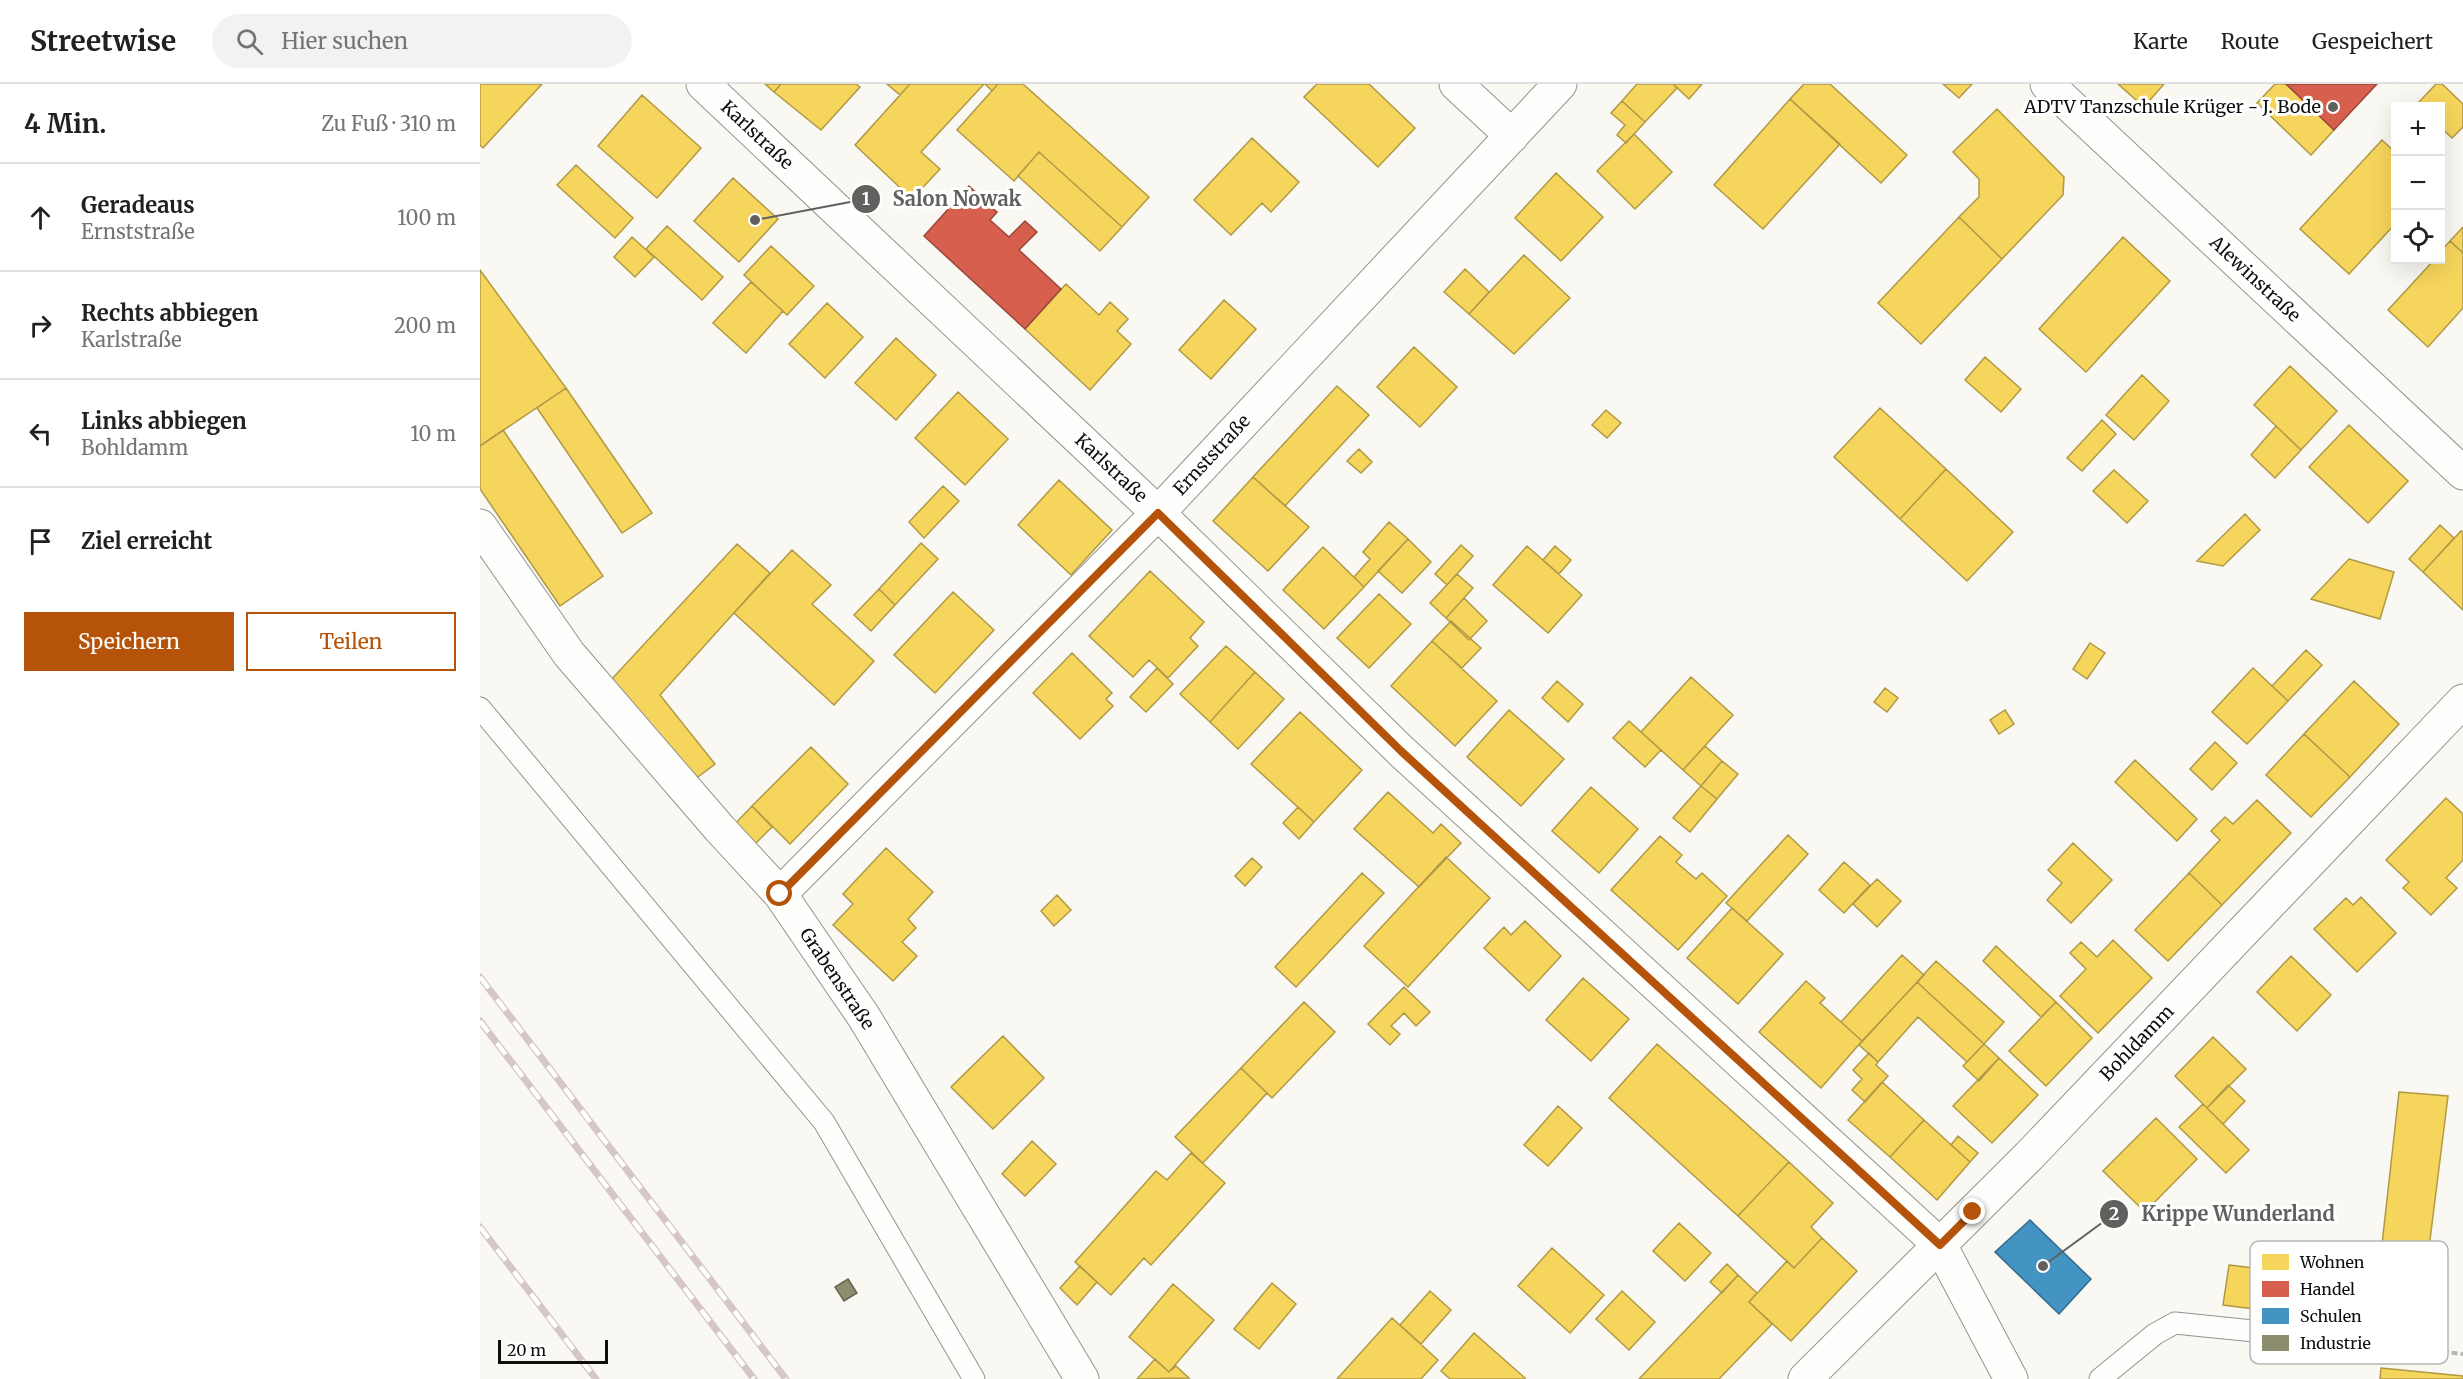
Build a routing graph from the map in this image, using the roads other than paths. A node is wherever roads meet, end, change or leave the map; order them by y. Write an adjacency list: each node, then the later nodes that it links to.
1 (703, 84): 7 (street, Karlstraße)
2 (1456, 84): 5 (street)
3 (1560, 84): 5 (street, Ernststraße)
4 (2048, 84): 6 (street, Alewinstraße)
5 (1512, 136): 7 (street, Ernststraße)
6 (2463, 473)
7 (1158, 513): 11 (street, Ernststraße); 12 (street, Karlstraße)
8 (480, 526): 11 (street, Grabenstraße)
9 (2463, 701): 12 (street, Bohldamm)
10 (480, 708): 14 (lane)
11 (780, 894): 15 (street, Grabenstraße)
12 (1940, 1245): 16 (street, Bohldamm); 17 (street, Karlstraße)
13 (2250, 1331): 18 (lane)
14 (974, 1379)
15 (1082, 1379)
16 (1805, 1379)
17 (2011, 1379)
18 (2100, 1379)

